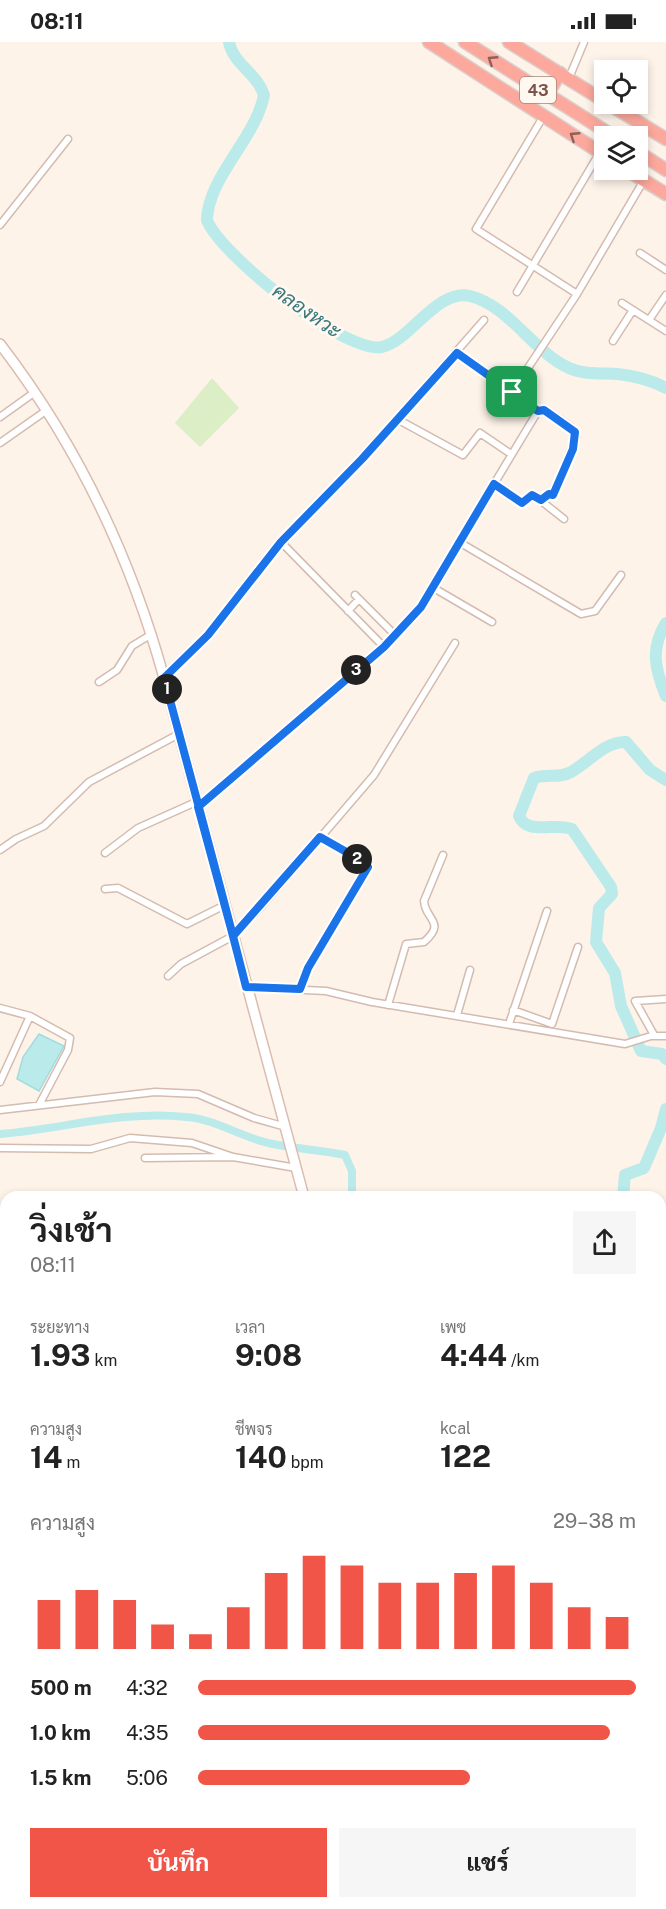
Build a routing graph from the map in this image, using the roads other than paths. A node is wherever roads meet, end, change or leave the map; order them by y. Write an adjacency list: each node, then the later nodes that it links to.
1 (429, 42): 9 (highway)
2 (465, 42): 7 (highway, 43, one-way to 2)
3 (510, 42): 5 (highway, 43)
4 (584, 42): 5 (street)
5 (564, 75): 6 (highway, 43); 7 (highway)
6 (594, 94)
7 (547, 95): 10 (highway, 43)
8 (625, 114): 12 (highway)
9 (544, 116): 13 (highway, one-way to 9); 21 (street)
10 (596, 126)
11 (68, 139): 19 (street)
12 (666, 140)
13 (594, 149)
14 (648, 158): 16 (highway)
15 (594, 167): 21 (street)
16 (666, 170)
17 (644, 180): 18 (highway); 24 (street)
18 (666, 194)
19 (0, 225)
20 (640, 253): 22 (street)
21 (532, 266): 23 (street); 24 (street)
22 (666, 270)
23 (517, 292)
24 (577, 294): 35 (street)
25 (666, 295): 29 (street)
26 (622, 303): 27 (street)
27 (633, 310): 29 (street); 31 (street)
28 (484, 320): 33 (street)
29 (649, 321): 30 (street)
30 (666, 331)
31 (613, 341)
32 (0, 344): 34 (street)
33 (457, 353): 35 (street); 39 (street)
34 (35, 392): 36 (street); 38 (street)
35 (512, 392): 37 (street)
36 (47, 410): 40 (street); 51 (street)
37 (538, 411): 41 (street); 43 (street)
38 (0, 417)
39 (397, 419): 41 (street); 45 (street)
40 (0, 443)
41 (512, 454): 42 (street)
42 (494, 484): 43 (street); 46 (street)
43 (541, 500): 44 (street)
44 (564, 519)
45 (281, 542): 49 (street); 55 (street)
46 (459, 542): 47 (street); 48 (street)
47 (621, 575)
48 (432, 587): 50 (street); 52 (street)
49 (348, 611): 52 (street); 54 (street)
50 (492, 622)
51 (152, 634): 55 (street); 56 (street)
52 (395, 635): 54 (street)
53 (455, 643): 59 (street)
54 (384, 647): 58 (street)
55 (164, 678): 57 (street)
56 (99, 682)
57 (179, 734): 58 (street); 60 (street)
58 (197, 805): 61 (street); 64 (street)
59 (320, 837): 66 (street); 71 (street)
60 (0, 850)
61 (105, 854)
62 (443, 855): 73 (street)
63 (105, 889): 64 (street)
64 (225, 905): 66 (street)
65 (547, 911): 75 (street)
66 (233, 936): 69 (street); 70 (street)
67 (578, 947): 75 (street)
68 (470, 970): 76 (street)
69 (168, 976)
70 (246, 987): 71 (street); 84 (street)
71 (300, 989): 73 (street)
72 (666, 999): 79 (street)
73 (388, 1005): 76 (street)
74 (0, 1008): 77 (street)
75 (513, 1010): 78 (street)
76 (457, 1015): 78 (street)
77 (30, 1016): 81 (street); 82 (street)
78 (509, 1024): 79 (street)
79 (653, 1035): 80 (street)
80 (666, 1036)
81 (0, 1082)
82 (39, 1105): 83 (street); 84 (street)
83 (0, 1110)
84 (286, 1128): 88 (street)
85 (0, 1148): 86 (street)
86 (233, 1157): 87 (street); 88 (street)
87 (145, 1158)
88 (296, 1168): 89 (street)
89 (302, 1191)

